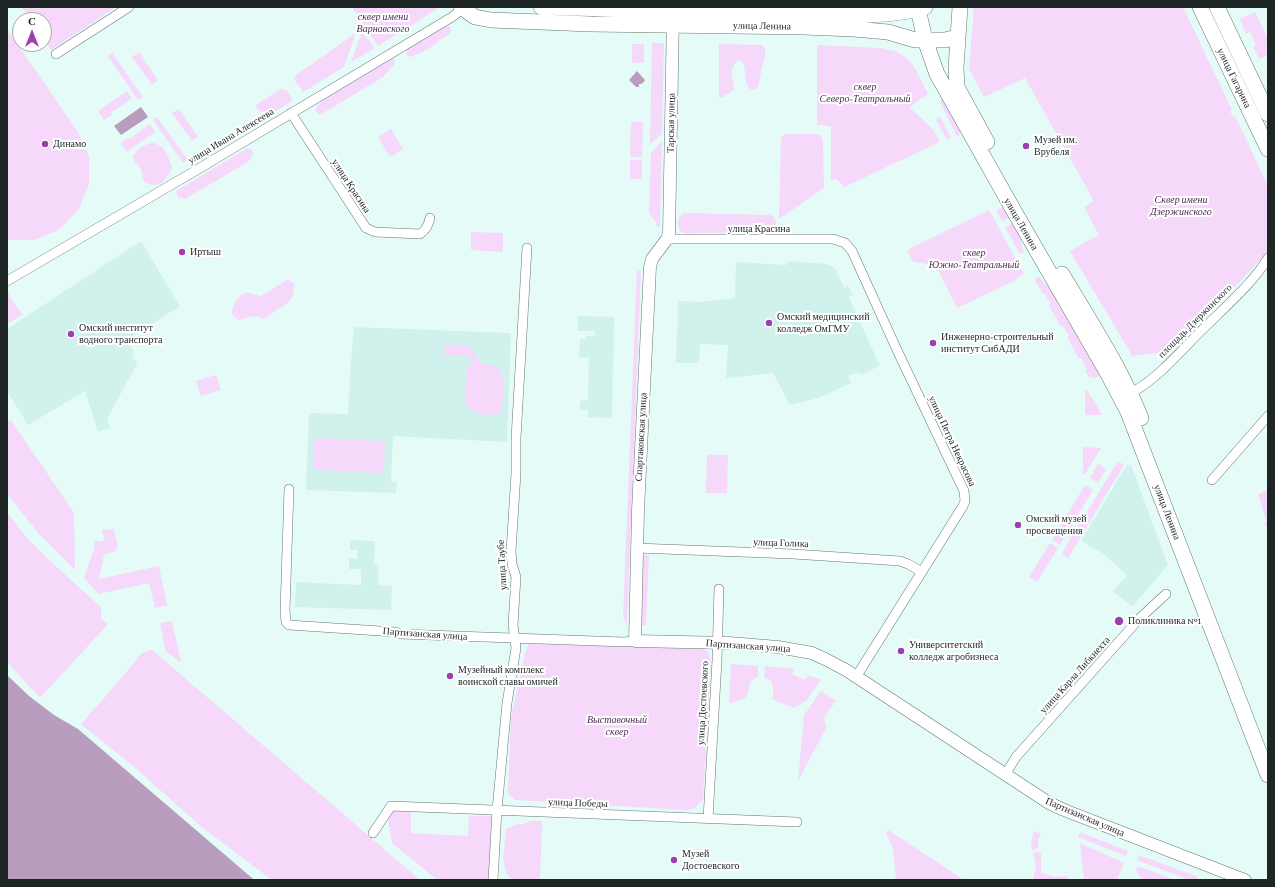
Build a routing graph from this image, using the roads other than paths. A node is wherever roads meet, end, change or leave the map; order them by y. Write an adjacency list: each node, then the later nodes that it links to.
1 (129, 7): 12 (street)
2 (463, 7): 8 (main road, улица Ленина); 13 (street, улица Ивана Алексеева)
3 (540, 7): 8 (main road, улица Ленина)
4 (1200, 7): 15 (main road, улица Гагарина)
5 (1217, 7): 14 (main road, улица Гагарина)
6 (920, 8): 9 (main road, улица Ленина); 11 (main road)
7 (956, 10): 10 (main road)
8 (673, 14): 9 (main road, улица Ленина); 17 (street, Тарская улица)
9 (781, 20): 11 (main road, улица Ленина)
10 (957, 37): 11 (main road); 22 (main road, улица Ленина)
11 (925, 40): 36 (main road, улица Ленина)
12 (56, 54)
13 (291, 113): 16 (street, улица Красина); 21 (street, улица Ивана Алексеева)
14 (1268, 114)
15 (1268, 149)
16 (430, 218)
17 (667, 239): 18 (street, улица Красина); 26 (street, Спартаковская улица)
18 (848, 246): 27 (street, улица Петра Некрасова)
19 (527, 248): 30 (street, улица Таубе)
20 (1268, 258): 22 (street, площадь Дзержинского)
21 (7, 281)
22 (1131, 393): 34 (main road, улица Ленина)
23 (1268, 416): 24 (street)
24 (1212, 480)
25 (289, 489): 30 (street, Партизанская улица)
26 (636, 548): 27 (street, улица Голика); 31 (street, Спартаковская улица)
27 (922, 572): 33 (street, улица Петра Некрасова)
28 (719, 589): 32 (street, улица Достоевского)
29 (1166, 594): 35 (street, улица Карла Либкнехта)
30 (516, 638): 31 (street, Партизанская улица); 37 (street, улица Таубе)
31 (635, 641): 32 (street, Партизанская улица)
32 (717, 643): 33 (street, Партизанская улица); 38 (street, улица Достоевского)
33 (856, 677): 35 (street, Партизанская улица)
34 (1268, 748)
35 (1005, 775): 42 (street, Партизанская улица)
36 (1268, 775)
37 (498, 810): 38 (street, улица Победы); 40 (street, улица Победы); 41 (street, улица Таубе)
38 (708, 819): 39 (street, улица Победы)
39 (797, 822)
40 (373, 833)
41 (493, 880)
42 (1245, 880)

